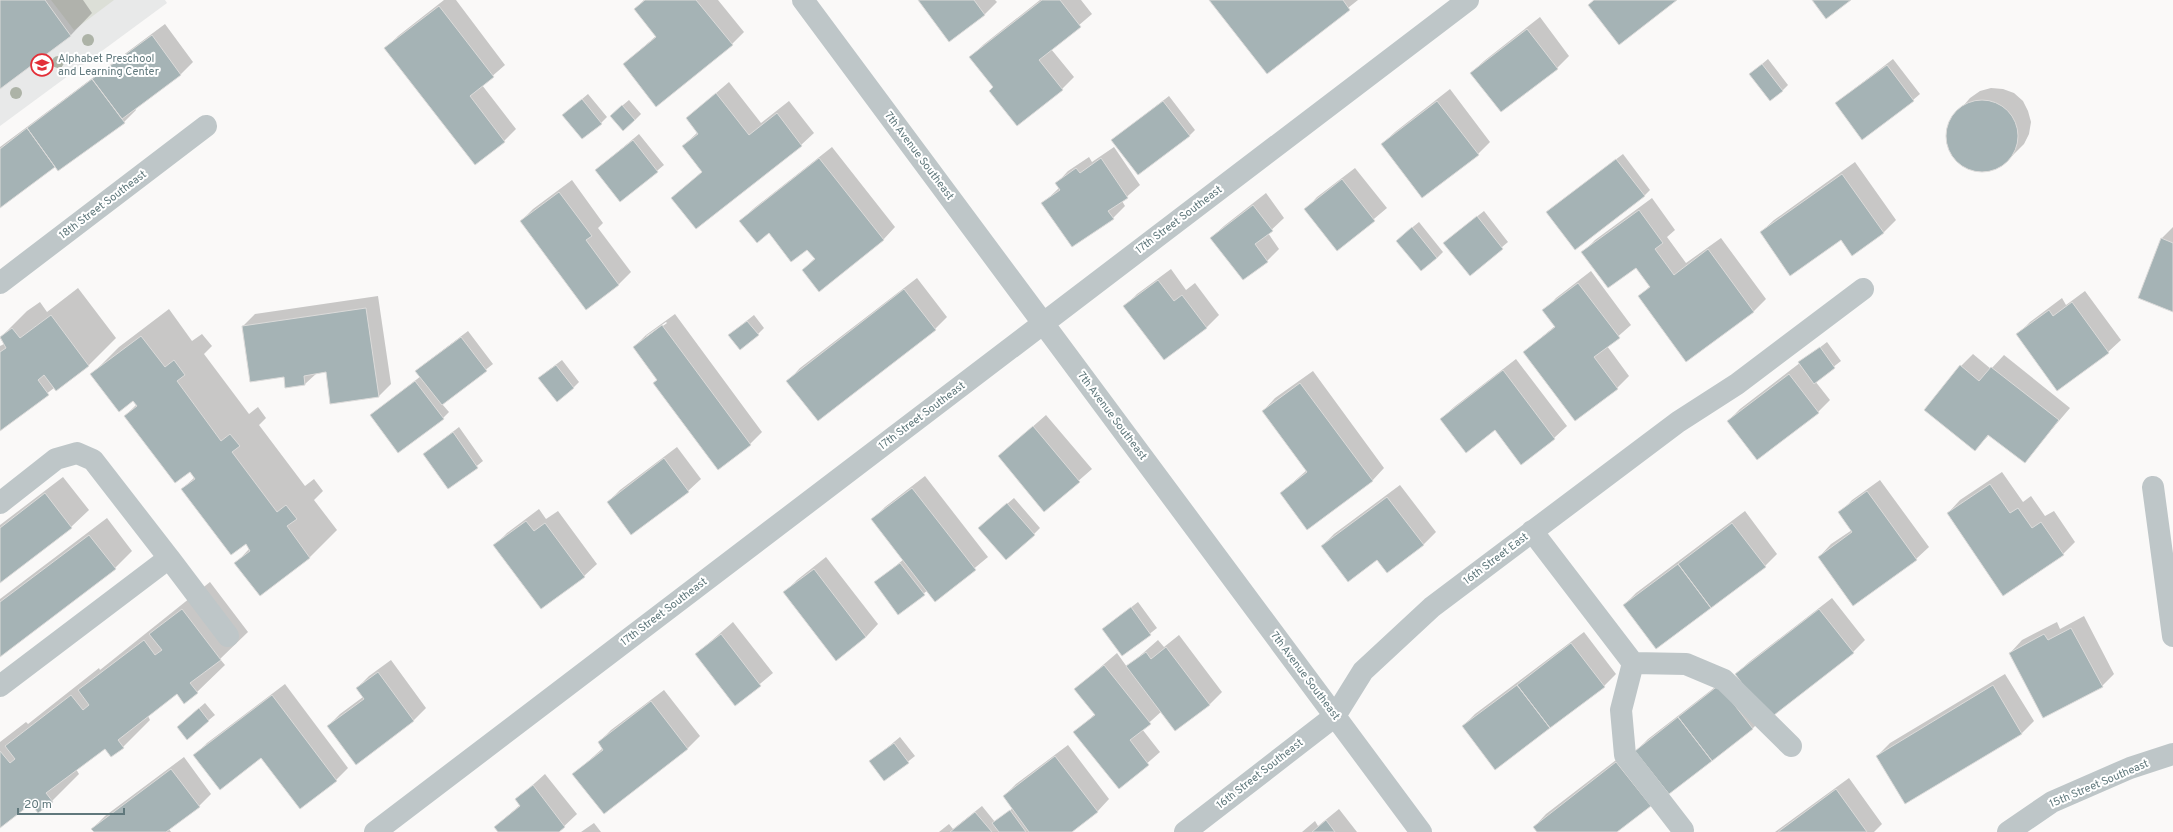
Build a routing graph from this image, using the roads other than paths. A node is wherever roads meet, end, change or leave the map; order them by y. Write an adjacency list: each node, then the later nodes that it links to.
1 (803, 0): 6 (street, 7th Avenue Southeast)
2 (1468, 0): 6 (street, 17th Street Southeast)
3 (206, 126): 4 (street, 18th Street Southeast)
4 (0, 284)
5 (1863, 289): 9 (street, 16th Street East)
6 (1043, 324): 15 (street, 7th Avenue Southeast); 19 (street, 17th Street Southeast)
7 (2153, 487): 12 (street)
8 (0, 503): 10 (street)
9 (1532, 531): 13 (street); 15 (street, 16th Street East)
10 (169, 558): 11 (street); 14 (street)
11 (228, 636)
12 (2173, 636)
13 (1633, 663): 16 (street); 18 (street)
14 (0, 686)
15 (1335, 716): 20 (street, 16th Street Southeast); 21 (street, 7th Avenue Southeast)
16 (1791, 746)
17 (2173, 754): 22 (street, 15th Street Southeast)
18 (1683, 830)
19 (375, 832)
20 (1185, 832)
21 (1421, 832)
22 (2008, 832)

